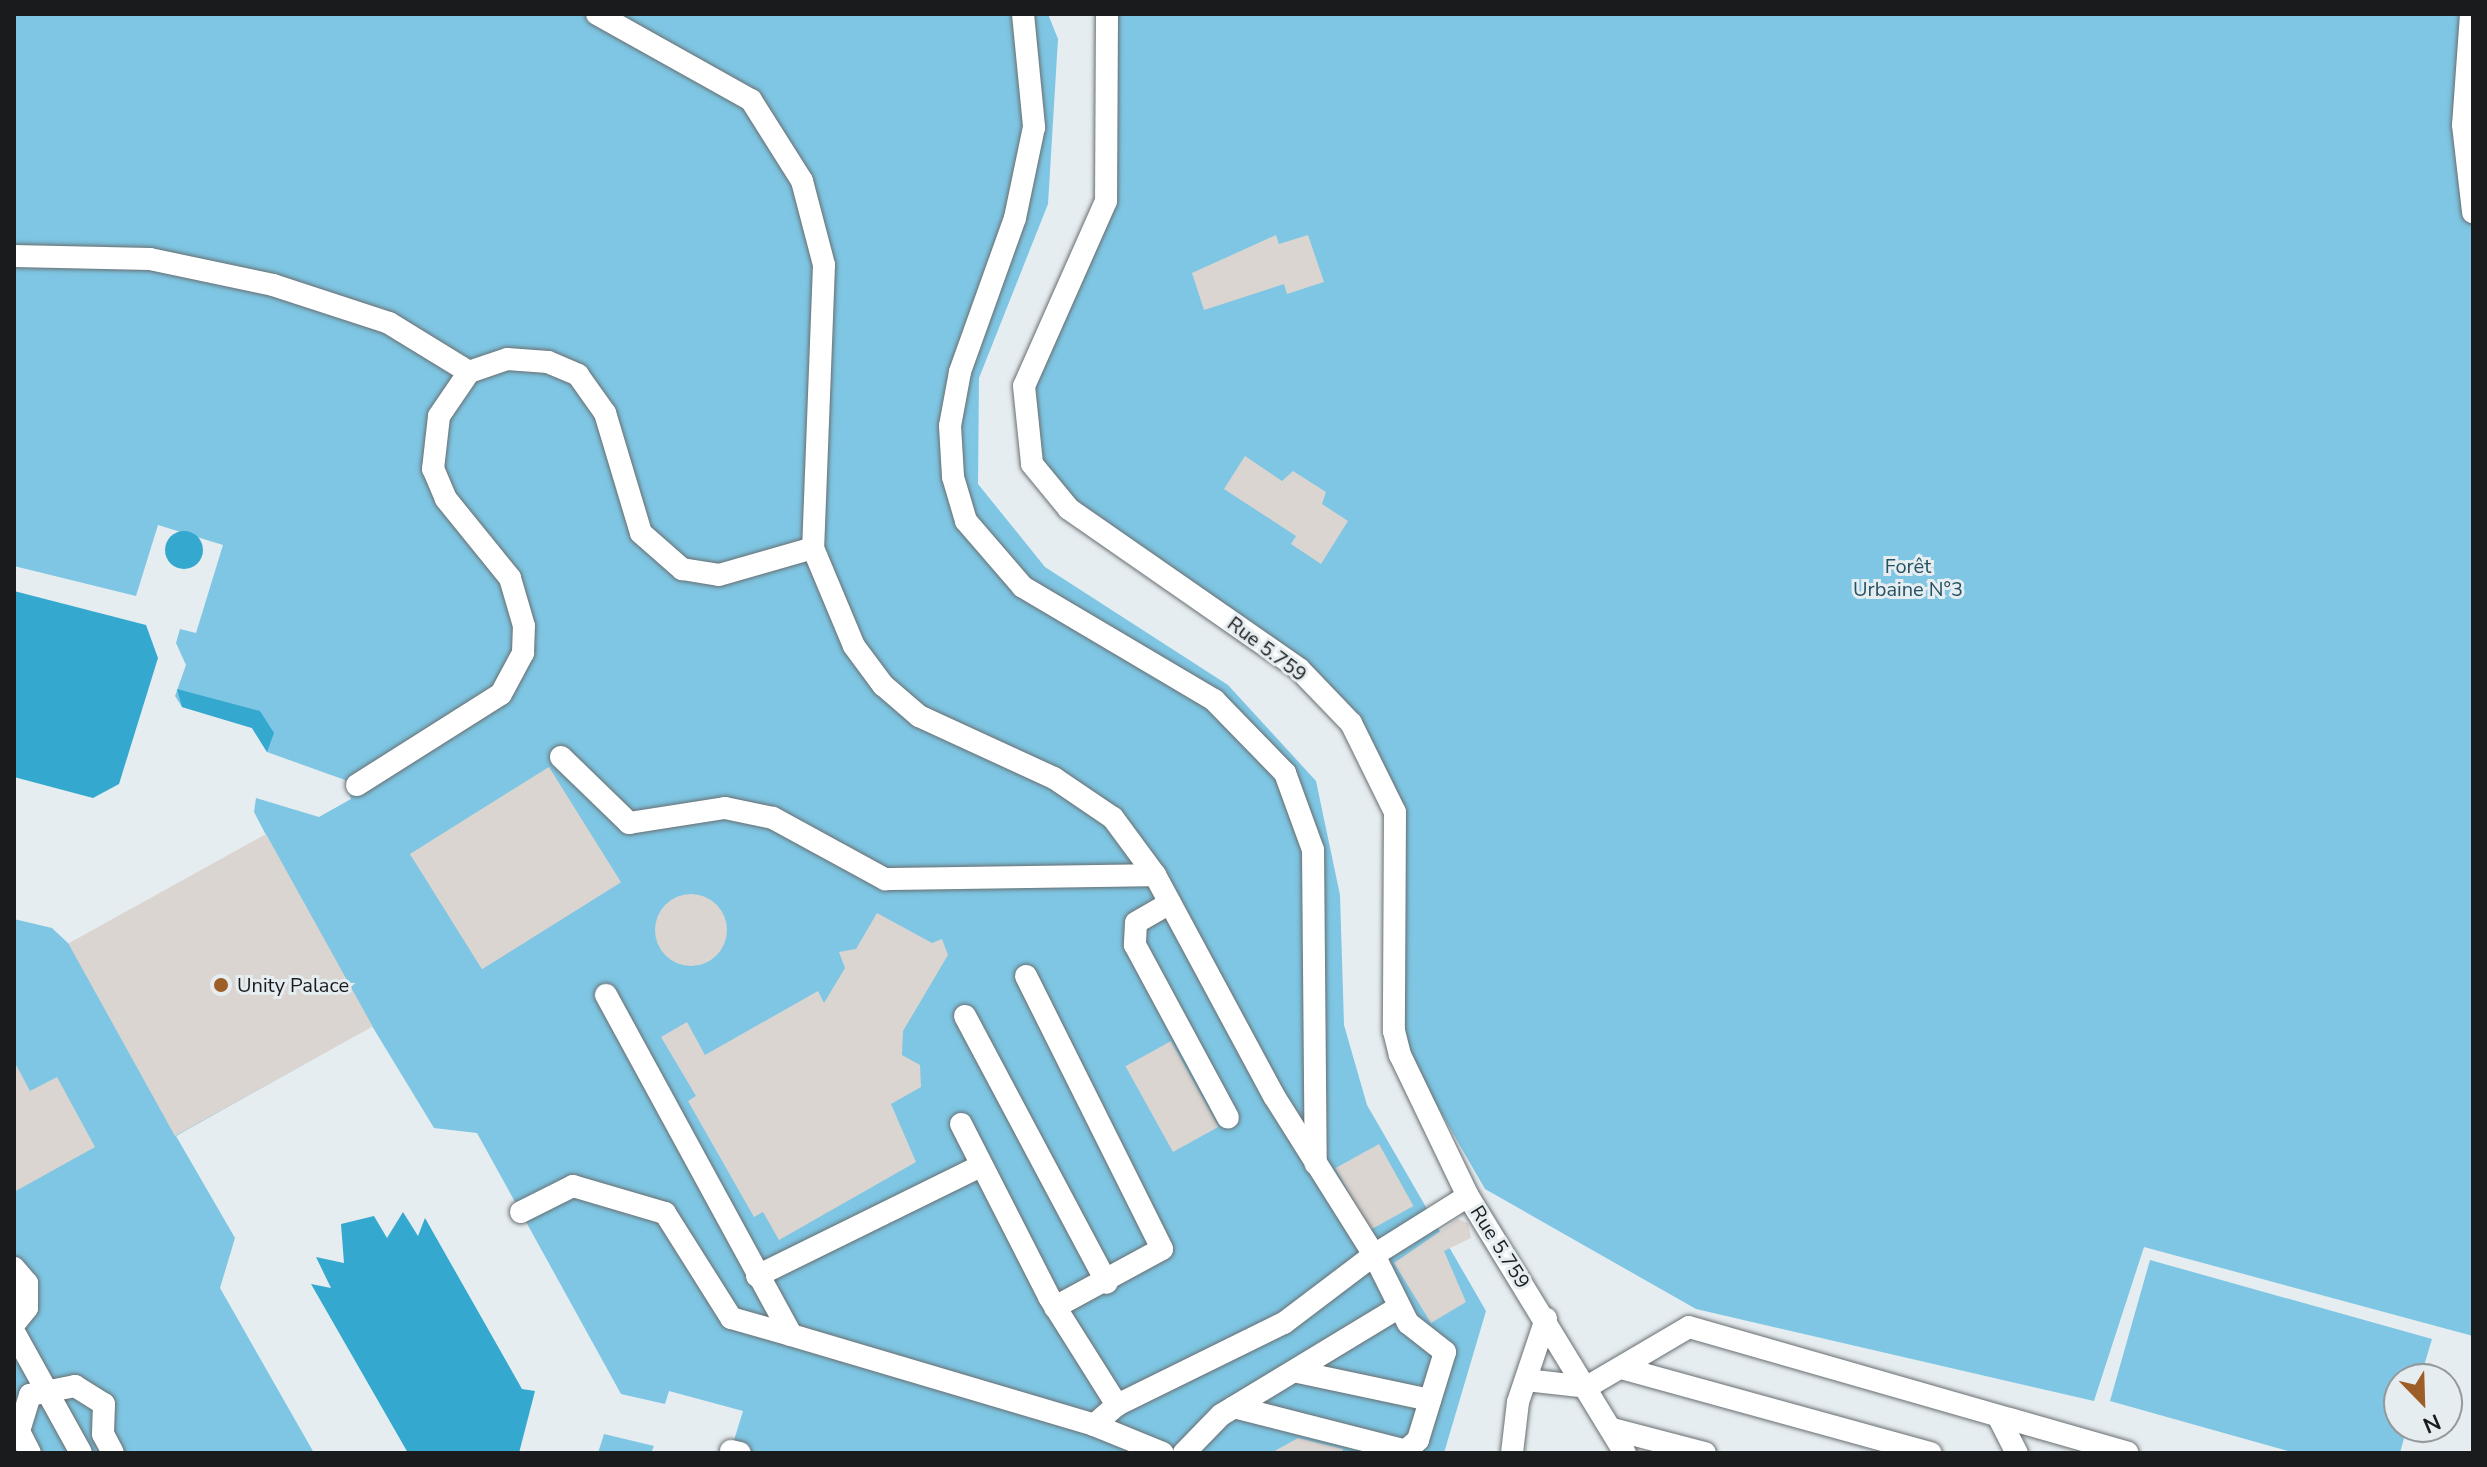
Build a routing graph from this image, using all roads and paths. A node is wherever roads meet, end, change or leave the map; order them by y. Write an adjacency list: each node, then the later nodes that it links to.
1 (597, 14): 8 (lane)
2 (1023, 14): 18 (lane)
3 (1107, 14): 20 (lane, Rue 5.759)
4 (2471, 14): 5 (lane)
5 (2473, 212)
6 (14, 256): 7 (lane)
7 (469, 372): 8 (lane); 10 (lane)
8 (813, 548): 11 (lane)
9 (561, 757): 11 (lane)
10 (357, 785)
11 (1155, 875): 12 (lane)
12 (1170, 903): 16 (lane); 18 (lane)
13 (1026, 976): 25 (lane)
14 (606, 995): 24 (lane)
15 (965, 1016): 25 (lane)
16 (1228, 1118)
17 (961, 1124): 19 (lane)
18 (1316, 1164): 22 (lane)
19 (981, 1166): 24 (lane); 26 (lane)
20 (1468, 1196): 22 (lane); 28 (lane, Rue 5.759)
21 (521, 1212): 31 (lane)
22 (1374, 1255): 27 (lane); 38 (lane)
23 (14, 1268): 29 (lane)
24 (757, 1276): 31 (lane)
25 (1107, 1283): 26 (lane)
26 (1055, 1307): 38 (lane)
27 (1399, 1307): 33 (lane); 37 (lane)
28 (1546, 1319): 34 (lane); 35 (lane, Rue 5.759)
29 (14, 1324)
30 (14, 1332): 36 (lane)
31 (791, 1335): 41 (lane)
32 (1625, 1369): 35 (lane); 40 (lane); 52 (lane)
33 (1298, 1372): 37 (lane); 39 (lane)
34 (1526, 1380): 35 (lane); 49 (lane)
35 (1587, 1387): 42 (lane, Rue 5.759)
36 (45, 1388): 44 (lane); 45 (lane); 46 (lane)
37 (1430, 1400): 43 (lane)
38 (1117, 1405): 41 (lane)
39 (1234, 1407): 43 (lane); 48 (lane)
40 (1999, 1418): 53 (lane); 54 (lane)
41 (1094, 1425): 47 (lane)
42 (1612, 1429): 50 (lane, Rue 5.759); 51 (lane)
43 (1405, 1452)
44 (30, 1453)
45 (81, 1453)
46 (113, 1453)
47 (1163, 1453)
48 (1184, 1453)
49 (1512, 1453)
50 (1625, 1453)
51 (1705, 1453)
52 (1931, 1453)
53 (2017, 1453)
54 (2127, 1453)

